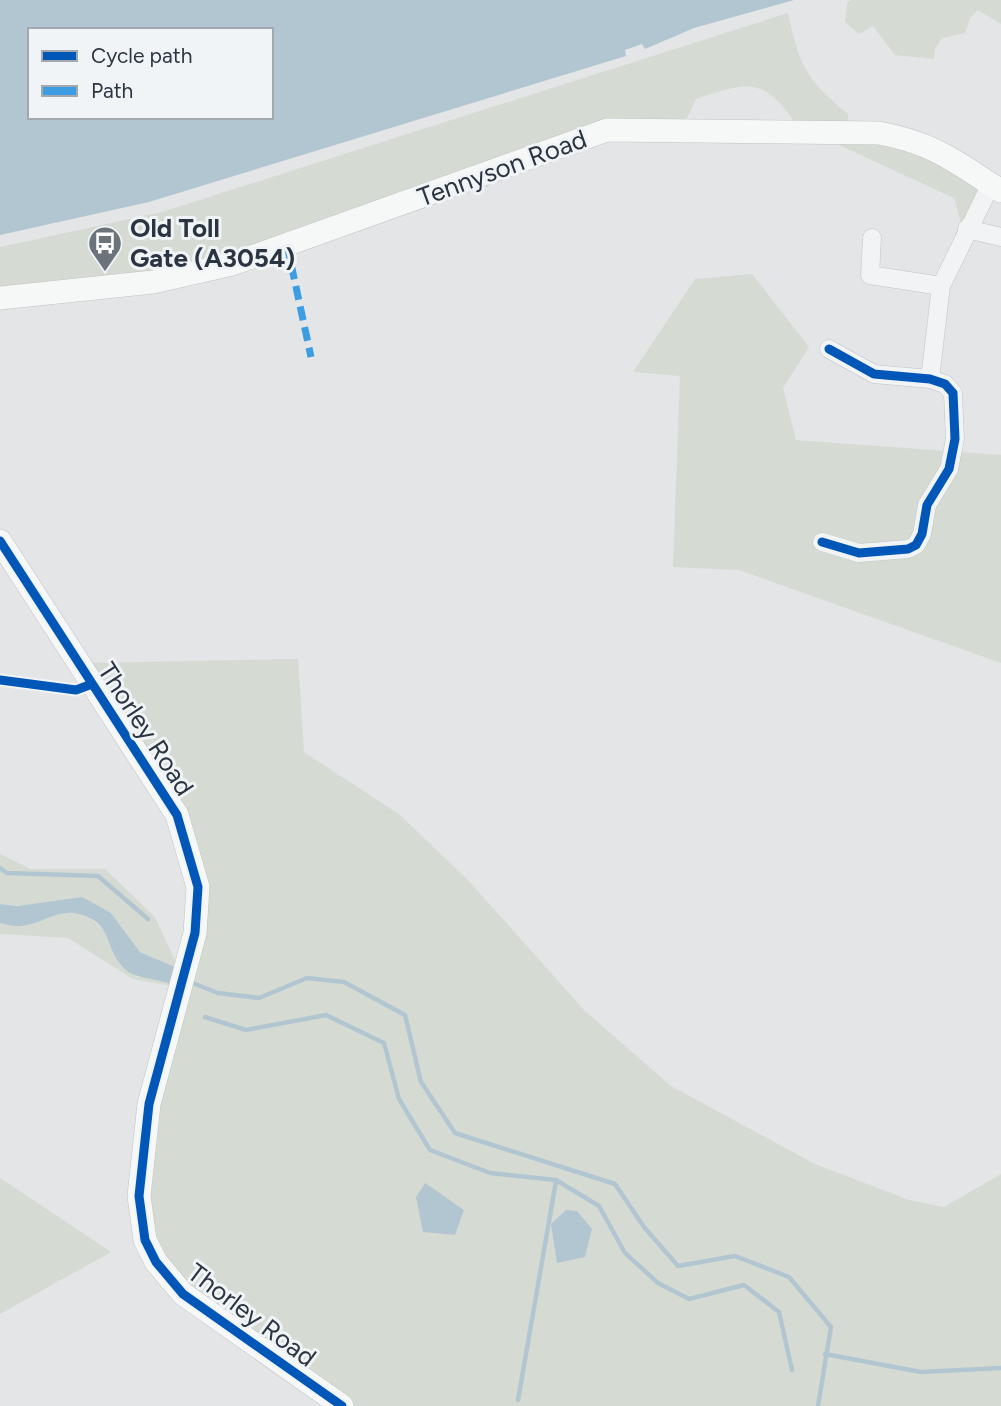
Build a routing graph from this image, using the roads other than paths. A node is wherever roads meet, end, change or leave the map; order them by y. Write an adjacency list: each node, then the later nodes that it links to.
1 (996, 188): 2 (street); 6 (main road, Tennyson Road)
2 (967, 229): 3 (street); 5 (street)
3 (1001, 237)
4 (872, 238): 5 (street)
5 (941, 286): 8 (street)
6 (0, 298)
7 (829, 349): 8 (street)
8 (930, 379): 10 (street)
9 (0, 541): 11 (main road, Thorley Road)
10 (822, 542)
11 (342, 1406)

